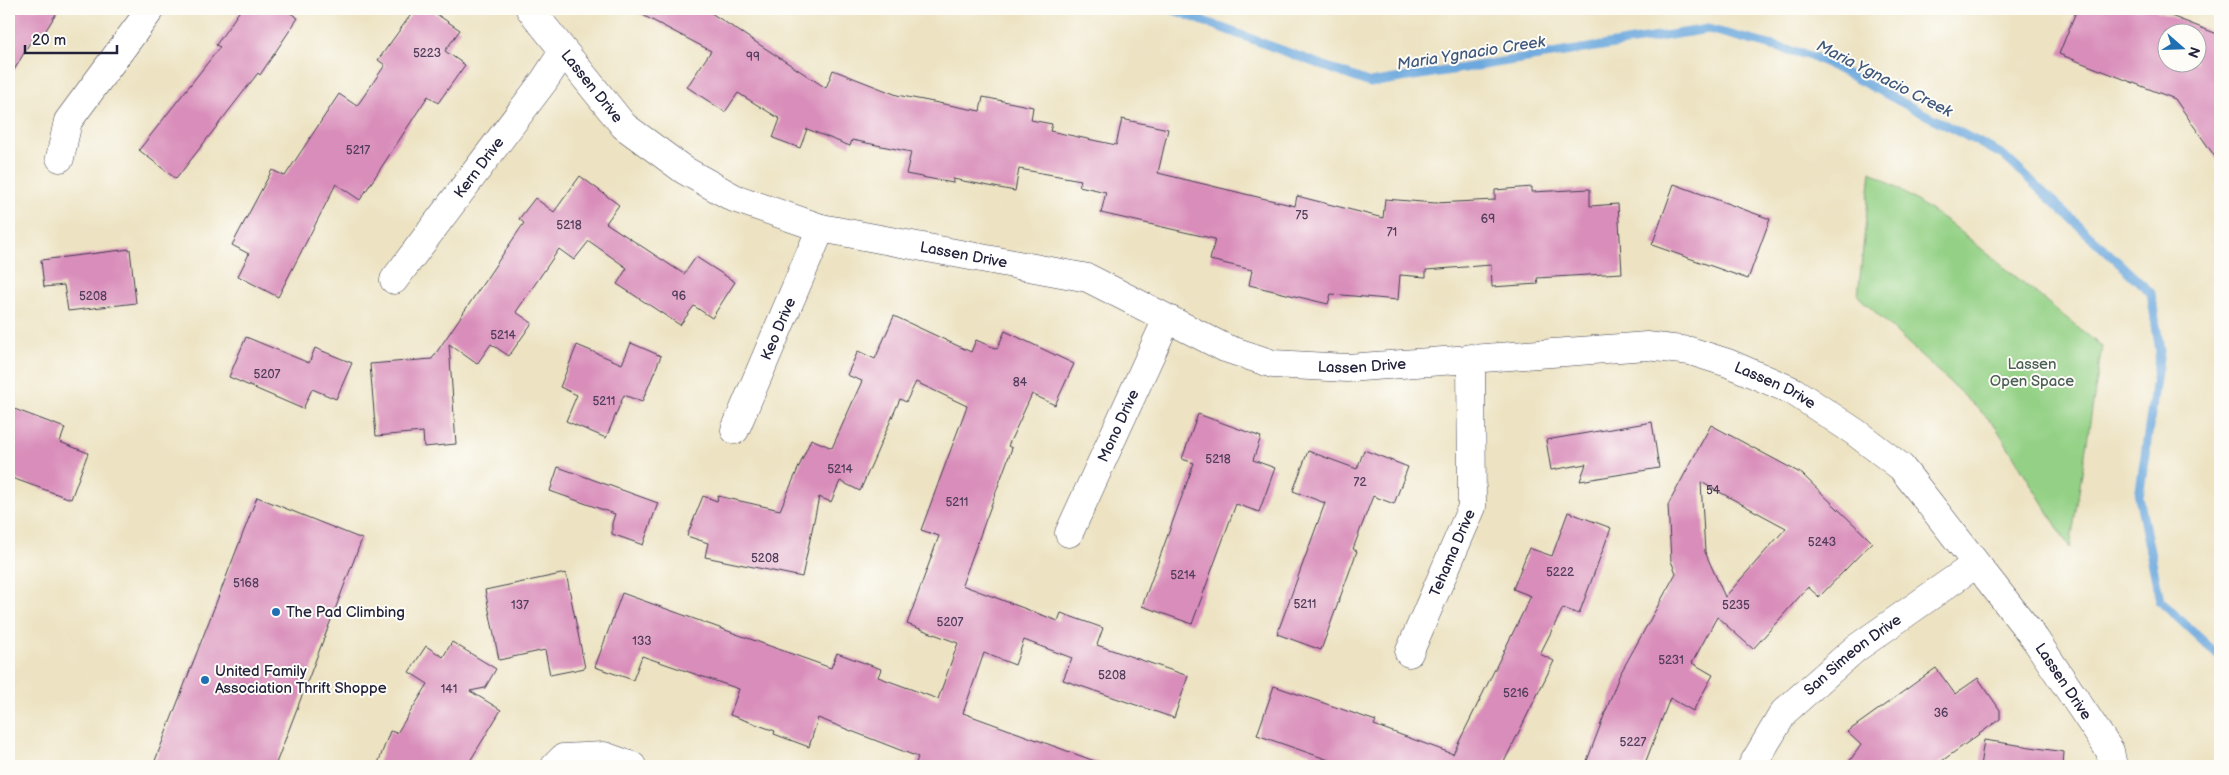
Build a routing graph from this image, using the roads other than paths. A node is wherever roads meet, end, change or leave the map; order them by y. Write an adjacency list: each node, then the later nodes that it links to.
1 (151, 9): 4 (street)
2 (530, 9): 3 (street, Lassen Drive)
3 (563, 52): 5 (street, Lassen Drive); 6 (street, Kern Drive)
4 (60, 158)
5 (821, 228): 7 (street, Lassen Drive); 9 (street, Keo Drive)
6 (394, 280)
7 (1167, 320): 8 (street, Lassen Drive); 10 (street, Mono Drive)
8 (1471, 358): 11 (street, Lassen Drive); 12 (street, Tehama Drive)
9 (735, 430)
10 (1069, 533)
11 (1976, 564): 15 (street, San Simeon Drive); 16 (street, Lassen Drive)
12 (1409, 653)
13 (555, 766): 14 (street)
14 (632, 766)
15 (1752, 766)
16 (2114, 766)

